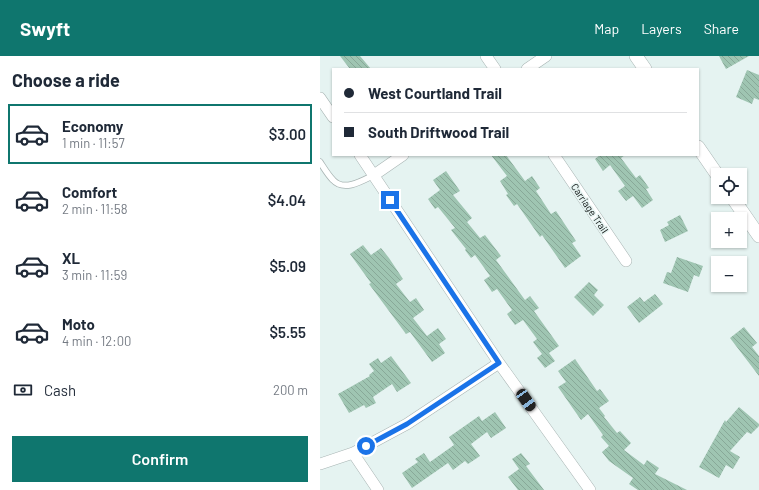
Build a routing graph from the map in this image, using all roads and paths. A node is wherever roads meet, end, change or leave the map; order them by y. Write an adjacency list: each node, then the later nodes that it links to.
1 (486, 56): 4 (street)
2 (546, 56): 5 (street)
3 (636, 56): 6 (street)
4 (494, 68)
5 (528, 68)
6 (644, 68)
7 (320, 98): 8 (street)
8 (332, 116)
9 (699, 148): 14 (street)
10 (361, 156): 15 (street)
11 (402, 156): 15 (street)
12 (555, 156): 18 (street, Carriage Trail)
13 (320, 162): 15 (lane)
14 (713, 168)
15 (374, 175): 19 (street)
16 (737, 204): 17 (street)
17 (759, 236)
18 (626, 261)
19 (499, 363): 20 (street); 23 (street)
20 (353, 453): 21 (street); 22 (street)
21 (320, 464)
22 (378, 490)
23 (590, 490)

